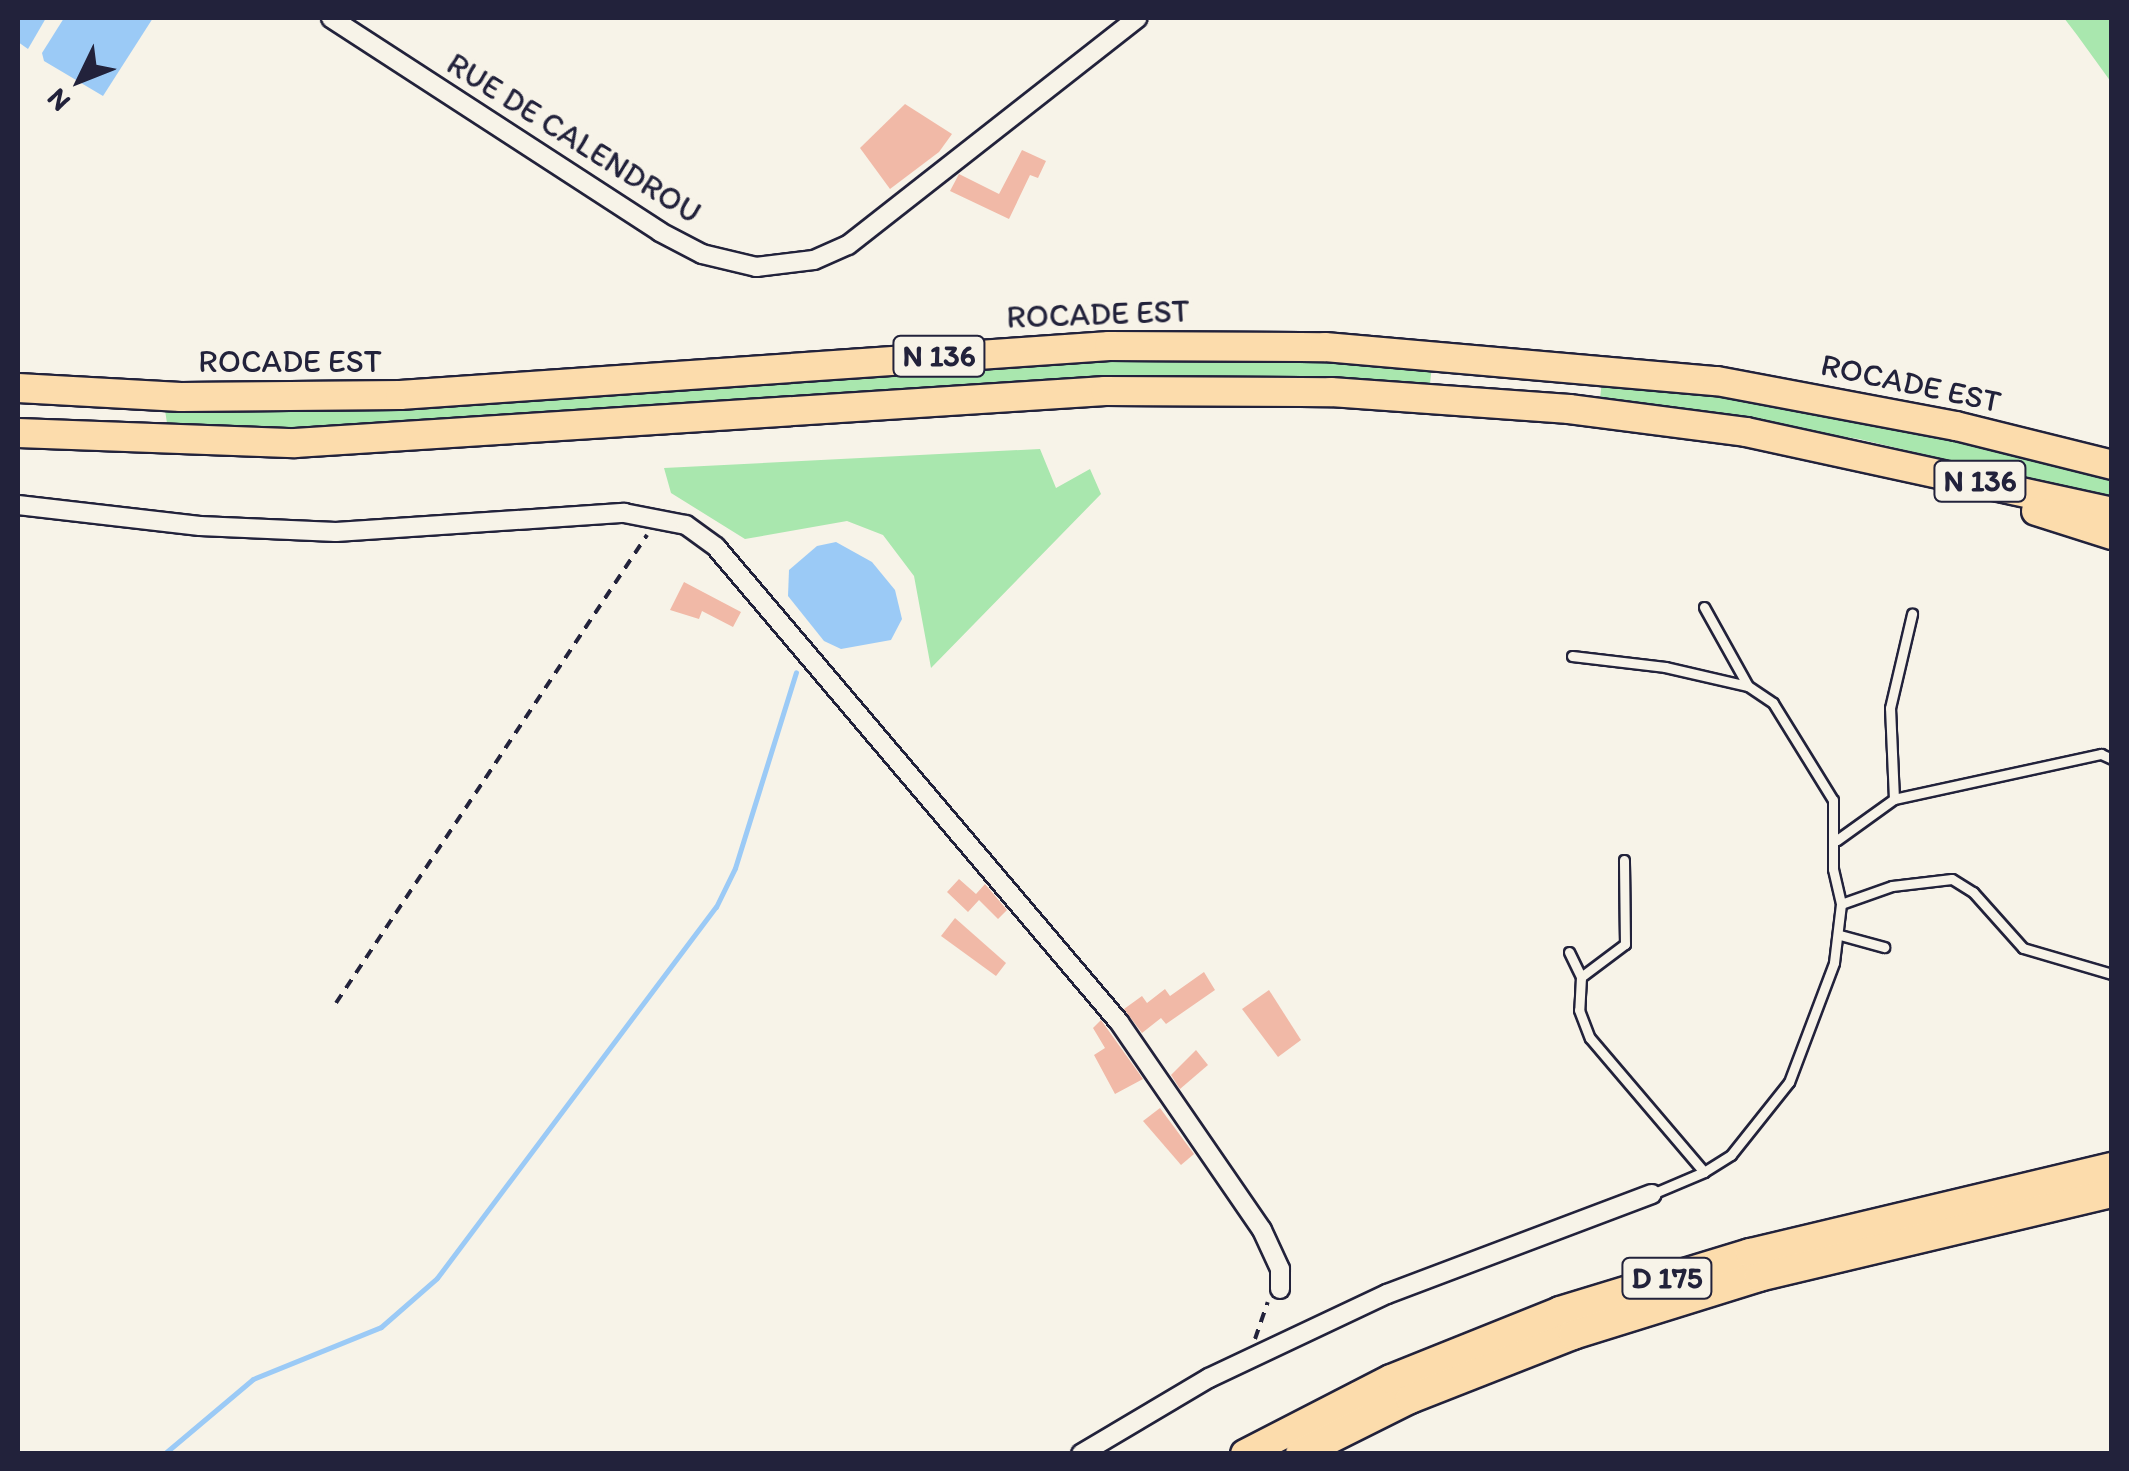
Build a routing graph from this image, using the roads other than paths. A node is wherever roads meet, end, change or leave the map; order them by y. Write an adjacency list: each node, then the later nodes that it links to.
1 (331, 18): 2 (street, RUE DE CALENDROU)
2 (1138, 18)
3 (18, 388): 4 (highway, ROCADE EST / N 136)
4 (1859, 406): 6 (highway); 8 (highway, ROCADE EST / N 136)
5 (18, 432): 7 (highway, N 136)
6 (2112, 445)
7 (1848, 450): 10 (highway, N 136); 11 (highway)
8 (2112, 465)
9 (18, 505): 32 (street)
10 (2112, 512)
11 (2112, 536)
12 (1704, 608): 15 (lane)
13 (1912, 614): 19 (lane)
14 (1572, 656): 15 (lane)
15 (1748, 686): 20 (lane)
16 (2112, 747): 17 (lane)
17 (2101, 754): 18 (lane); 19 (lane)
18 (2112, 759)
19 (1894, 799): 20 (lane)
20 (1837, 840): 22 (lane)
21 (1624, 860): 27 (lane)
22 (1841, 904): 23 (lane); 26 (lane)
23 (1840, 935): 24 (lane); 29 (lane)
24 (1884, 947)
25 (1569, 952): 27 (lane)
26 (2112, 974)
27 (1581, 978): 29 (lane)
28 (2112, 1167): 34 (highway, D 175)
29 (1704, 1172): 31 (lane)
30 (2112, 1193): 35 (highway, D 175)
31 (1652, 1194): 33 (street)
32 (1280, 1289)
33 (1081, 1454)
34 (1244, 1454)
35 (1300, 1454)

